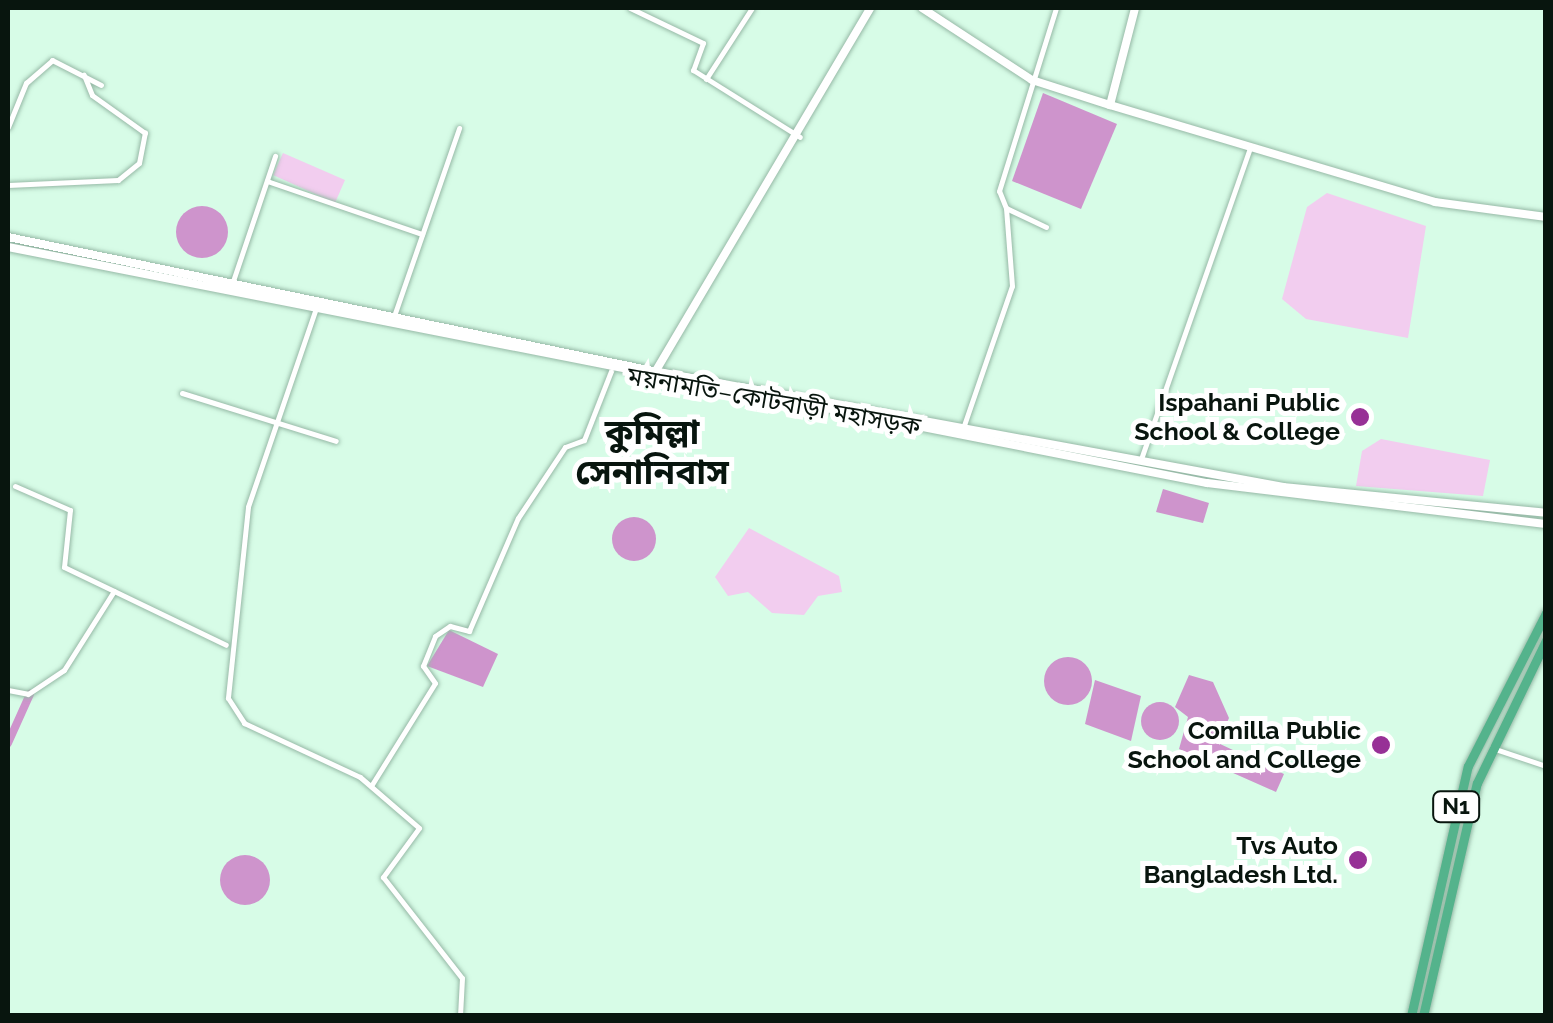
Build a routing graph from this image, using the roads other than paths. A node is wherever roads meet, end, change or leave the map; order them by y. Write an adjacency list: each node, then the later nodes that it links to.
1 (630, 8): 8 (street)
2 (752, 8): 8 (street)
3 (870, 8): 14 (main road)
4 (922, 8): 9 (main road)
5 (1056, 8): 9 (street)
6 (1135, 8): 11 (main road)
7 (84, 76): 10 (street); 12 (street); 18 (street)
8 (706, 78): 14 (street)
9 (1032, 80): 11 (main road); 19 (street)
10 (101, 85)
11 (1110, 106): 15 (main road)
12 (8, 127)
13 (460, 128): 22 (street)
14 (800, 137): 29 (main road)
15 (1249, 150): 20 (main road); 34 (street)
16 (275, 156): 17 (street)
17 (266, 181): 22 (street); 25 (street)
18 (8, 185)
19 (1006, 208): 21 (street); 32 (street)
20 (1546, 218)
21 (1046, 226)
22 (422, 234): 27 (street)
23 (8, 237): 25 (main road, ময়নামতি–কোটবাড়ী মহাসড়ক)
24 (8, 246): 26 (main road, ময়নামতি–কোটবাড়ী মহাসড়ক)
25 (233, 281): 27 (main road, ময়নামতি–কোটবাড়ী মহাসড়ক)
26 (316, 308): 28 (main road, ময়নামতি–কোটবাড়ী মহাসড়ক); 31 (street)
27 (394, 316): 29 (main road, ময়নামতি–কোটবাড়ী মহাসড়ক)
28 (611, 371): 29 (main road, ময়নামতি–কোটবাড়ী মহাসড়ক); 46 (street)
29 (652, 375): 32 (main road, ময়নামতি–কোটবাড়ী মহাসড়ক)
30 (182, 393): 31 (street)
31 (280, 421): 33 (street); 42 (street)
32 (962, 430): 34 (main road, ময়নামতি–কোটবাড়ী মহাসড়ক); 36 (main road, ময়নামতি–কোটবাড়ী মহাসড়ক)
33 (336, 441)
34 (1140, 459): 36 (main road, ময়নামতি–কোটবাড়ী মহাসড়ক)
35 (15, 486): 39 (street)
36 (1283, 490): 37 (main road, ময়নামতি–কোটবাড়ী মহাসড়ক); 38 (main road, ময়নামতি–কোটবাড়ী মহাসড়ক)
37 (1546, 513)
38 (1546, 524)
39 (114, 591): 42 (street); 43 (street)
40 (1546, 614): 48 (highway, N1)
41 (1546, 640): 44 (highway, N1)
42 (226, 646): 46 (street)
43 (8, 690)
44 (1490, 748): 45 (street); 49 (highway, N1)
45 (1546, 766)
46 (371, 786): 47 (street)
47 (460, 1016)
48 (1411, 1016)
49 (1423, 1016)

